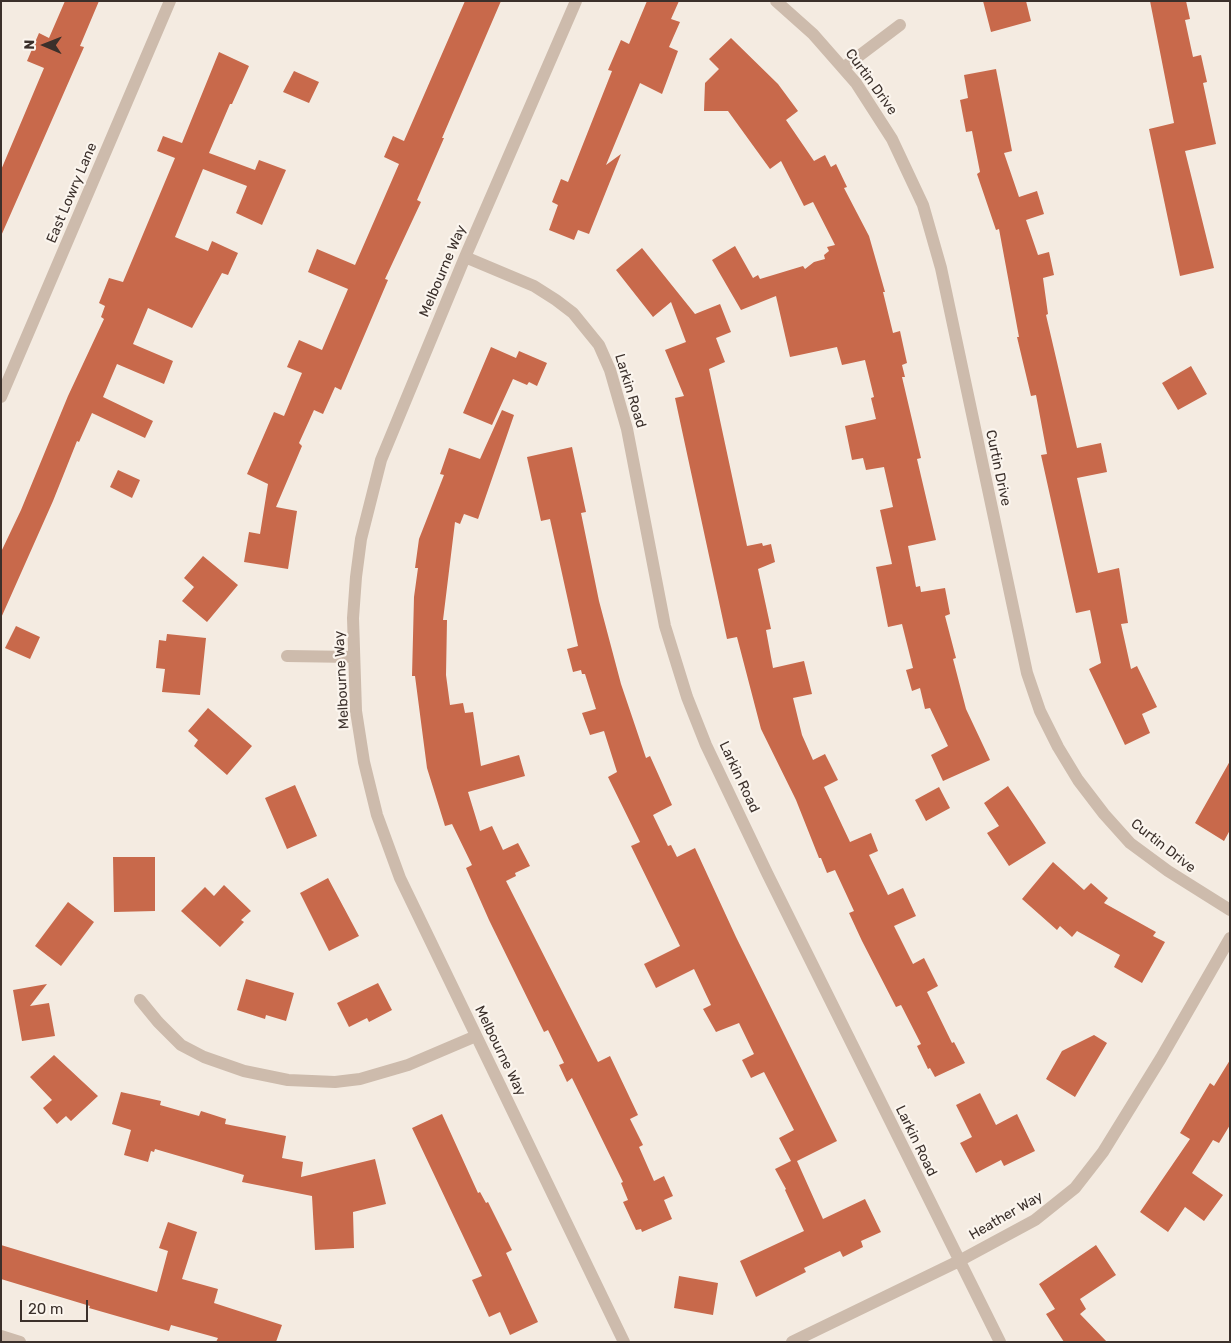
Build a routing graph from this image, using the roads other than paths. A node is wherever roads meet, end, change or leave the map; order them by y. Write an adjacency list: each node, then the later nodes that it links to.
1 (170, 1): 7 (street, East Lowry Lane)
2 (576, 1): 6 (street, Melbourne Way)
3 (776, 1): 5 (street, Curtin Drive)
4 (900, 24): 5 (street)
5 (843, 68): 10 (street, Curtin Drive)
6 (465, 257): 9 (street, Melbourne Way); 14 (street, Larkin Road)
7 (1, 397)
8 (287, 656): 9 (street)
9 (354, 657): 13 (street, Melbourne Way)
10 (1230, 910)
11 (1230, 938): 14 (street, Heather Way)
12 (140, 1000): 13 (street)
13 (476, 1036): 17 (street, Melbourne Way)
14 (959, 1261): 18 (street, Heather Way); 19 (street, Larkin Road)
15 (1, 1336): 16 (street)
16 (20, 1342)
17 (624, 1342)
18 (792, 1342)
19 (1000, 1342)

